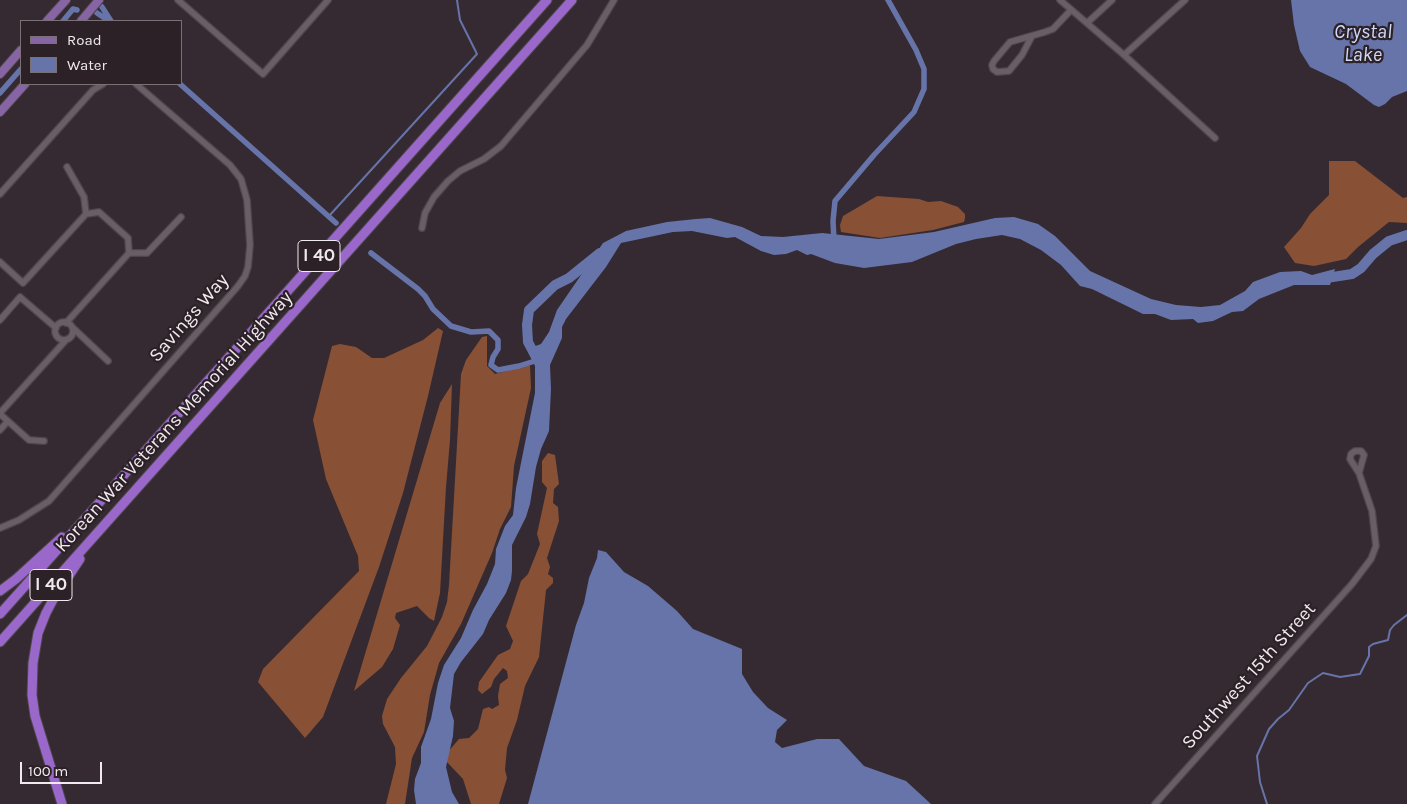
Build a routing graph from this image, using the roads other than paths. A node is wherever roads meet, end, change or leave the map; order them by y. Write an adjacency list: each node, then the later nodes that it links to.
1 (66, 0): 12 (main road)
2 (100, 0): 13 (main road)
3 (178, 0): 4 (street)
4 (328, 0)
5 (547, 0): 44 (highway, Korean War Veterans Memorial Highway / I 40)
6 (572, 0): 46 (highway, Korean War Veterans Memorial Highway / I 40)
7 (614, 0): 28 (street)
8 (1060, 0): 11 (street)
9 (1112, 0): 14 (street)
10 (1186, 0): 17 (street)
11 (1071, 10): 14 (street); 15 (street)
12 (48, 20)
13 (82, 20)
14 (1087, 23): 17 (street)
15 (1032, 36): 15 (street)
16 (20, 51): 18 (main road)
17 (1124, 55): 23 (street)
18 (0, 74)
19 (24, 85): 22 (main road)
20 (101, 85): 25 (street)
21 (138, 85): 45 (street, Savings Way)
22 (0, 112)
23 (1215, 138)
24 (67, 167): 26 (street)
25 (0, 194)
26 (86, 214): 29 (street); 31 (street)
27 (181, 218): 29 (street)
28 (422, 228)
29 (129, 253): 34 (street)
30 (0, 262): 31 (street)
31 (23, 284): 32 (street)
32 (20, 297): 33 (street); 36 (street)
33 (0, 320)
34 (66, 323): 35 (street); 36 (street)
35 (72, 327): 37 (street); 38 (street)
36 (56, 328): 37 (street)
37 (66, 340): 39 (street)
38 (108, 361)
39 (0, 414): 40 (street)
40 (8, 421): 41 (street); 42 (street)
41 (0, 430)
42 (44, 441)
43 (1359, 473): 51 (street, Southwest 15th Street)
44 (91, 511): 47 (highway); 48 (highway, Korean War Veterans Memorial Highway / I 40)
45 (0, 528)
46 (102, 528): 49 (highway, Korean War Veterans Memorial Highway / I 40); 50 (highway)
47 (0, 591)
48 (0, 614)
49 (0, 642)
50 (62, 804)
51 (1155, 804)

